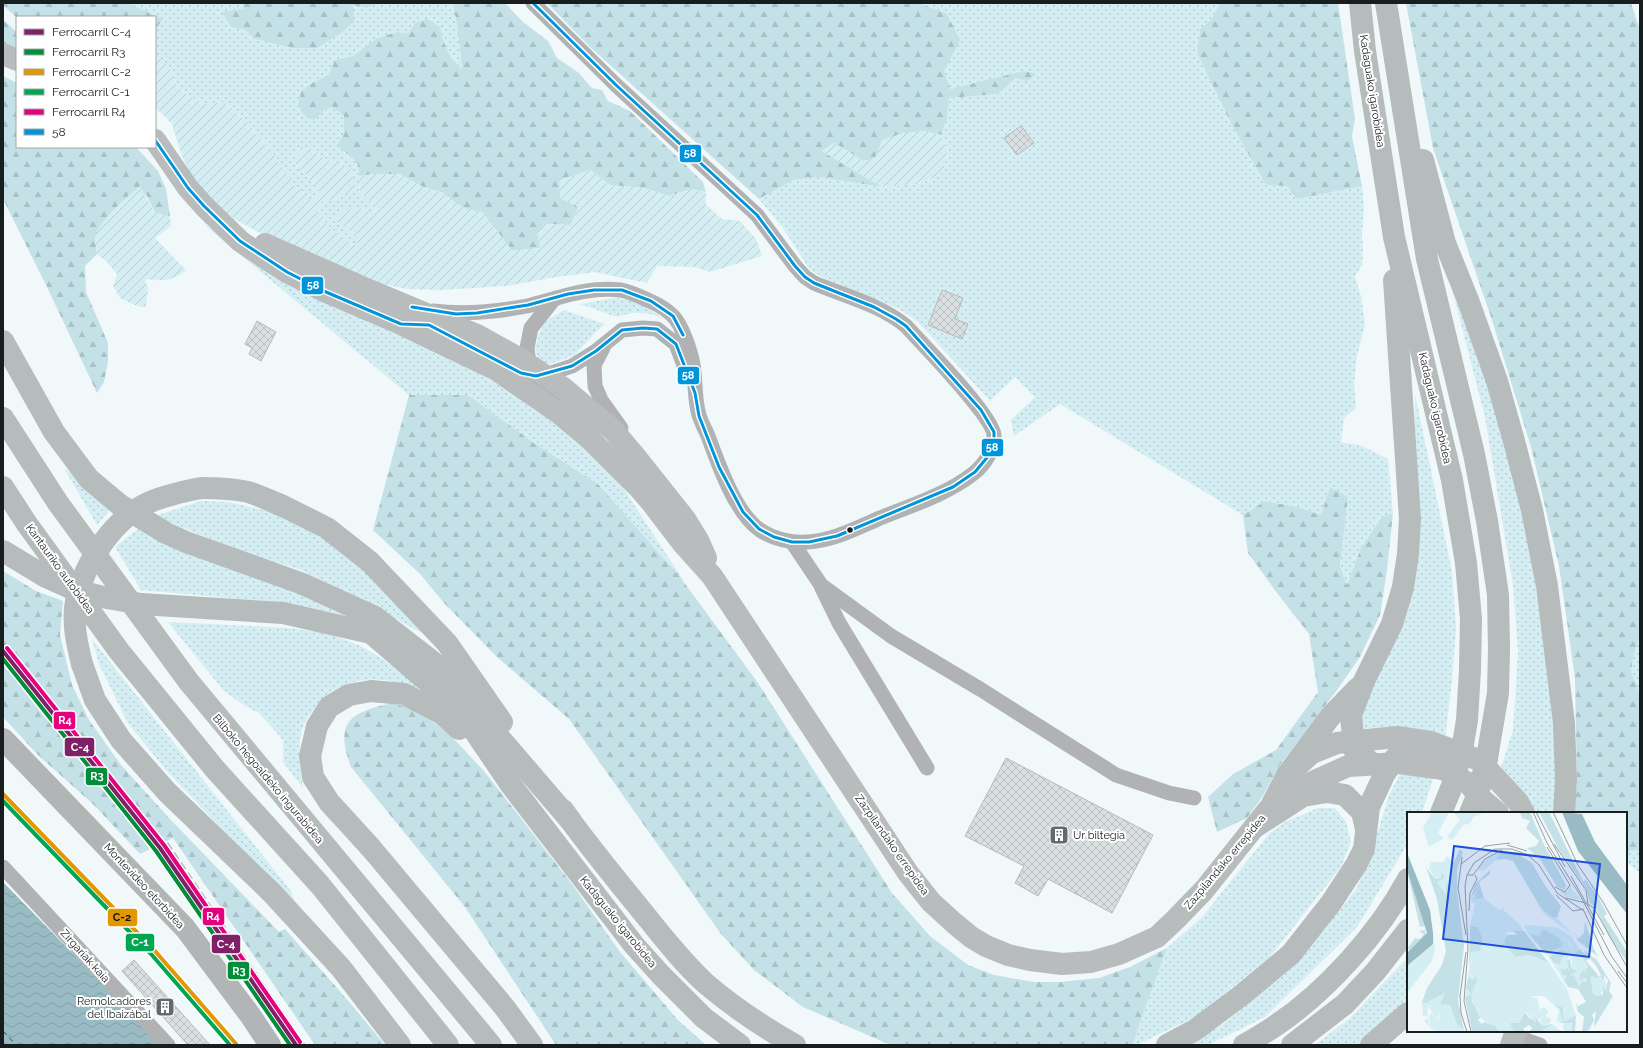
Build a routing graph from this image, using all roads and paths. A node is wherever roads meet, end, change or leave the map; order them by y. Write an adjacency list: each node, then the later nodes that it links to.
1 (533, 3): 19 (street)
2 (1360, 3): 8 (highway, Kadaguako igarobidea)
3 (1386, 3): 6 (highway)
4 (3, 54): 5 (street)
5 (16, 60)
6 (1398, 83): 33 (highway, bridge); 36 (highway)
7 (156, 141): 10 (street)
8 (1394, 237): 23 (highway); 26 (highway, Kadaguako igarobidea)
9 (554, 299): 10 (street); 13 (street); 14 (street)
10 (408, 316): 13 (street); 16 (street)
11 (3, 341): 37 (highway)
12 (605, 344): 13 (street); 14 (street); 17 (street)
13 (536, 372): 16 (street); 17 (street)
14 (695, 393): 19 (street)
15 (5, 419): 49 (highway, Bilboko hegoaldeko ingurabidea)
16 (602, 450): 21 (street)
17 (654, 479): 21 (street)
18 (3, 487): 48 (highway, Kantauriko autobidea)
19 (792, 542): 22 (street)
20 (3, 551): 30 (highway, bridge)
21 (712, 576): 38 (street, Zazpilandako errepidea)
22 (820, 585): 28 (street); 31 (street)
23 (1364, 681): 25 (highway); 29 (highway)
24 (3, 739): 46 (main road, Montevideo etorbidea)
25 (1353, 741): 26 (street, Zazpilandako errepidea); 27 (highway); 29 (street, Zazpilandako errepidea)
26 (1455, 749): 27 (highway); 34 (highway, Kadaguako igarobidea, bridge); 35 (street, Zazpilandako errepidea)
27 (1382, 764): 32 (street, Zazpilandako errepidea); 33 (street, Zazpilandako errepidea); 39 (highway)
28 (927, 768)
29 (1287, 775): 32 (street, Zazpilandako errepidea)
30 (511, 786): 50 (highway); 51 (highway, Kadaguako igarobidea)
31 (1194, 798)
32 (1271, 806): 38 (street, Zazpilandako errepidea)
33 (1487, 810)
34 (1441, 812)
35 (1523, 812)
36 (1564, 812)
37 (571, 821): 47 (highway, bridge); 52 (highway)
38 (1255, 827): 39 (highway)
39 (1366, 829): 53 (highway)
40 (3, 867): 45 (street, Zirgariak kaia)
41 (1407, 882): 54 (highway)
42 (1407, 931): 55 (highway)
43 (1407, 1014): 56 (highway)
44 (1514, 1038): 57 (street)
45 (168, 1045)
46 (270, 1045)
47 (400, 1045)
48 (448, 1045)
49 (491, 1045)
50 (532, 1045)
51 (740, 1045)
52 (795, 1045)
53 (1166, 1045)
54 (1244, 1045)
55 (1292, 1045)
56 (1371, 1045)
57 (1540, 1045)

